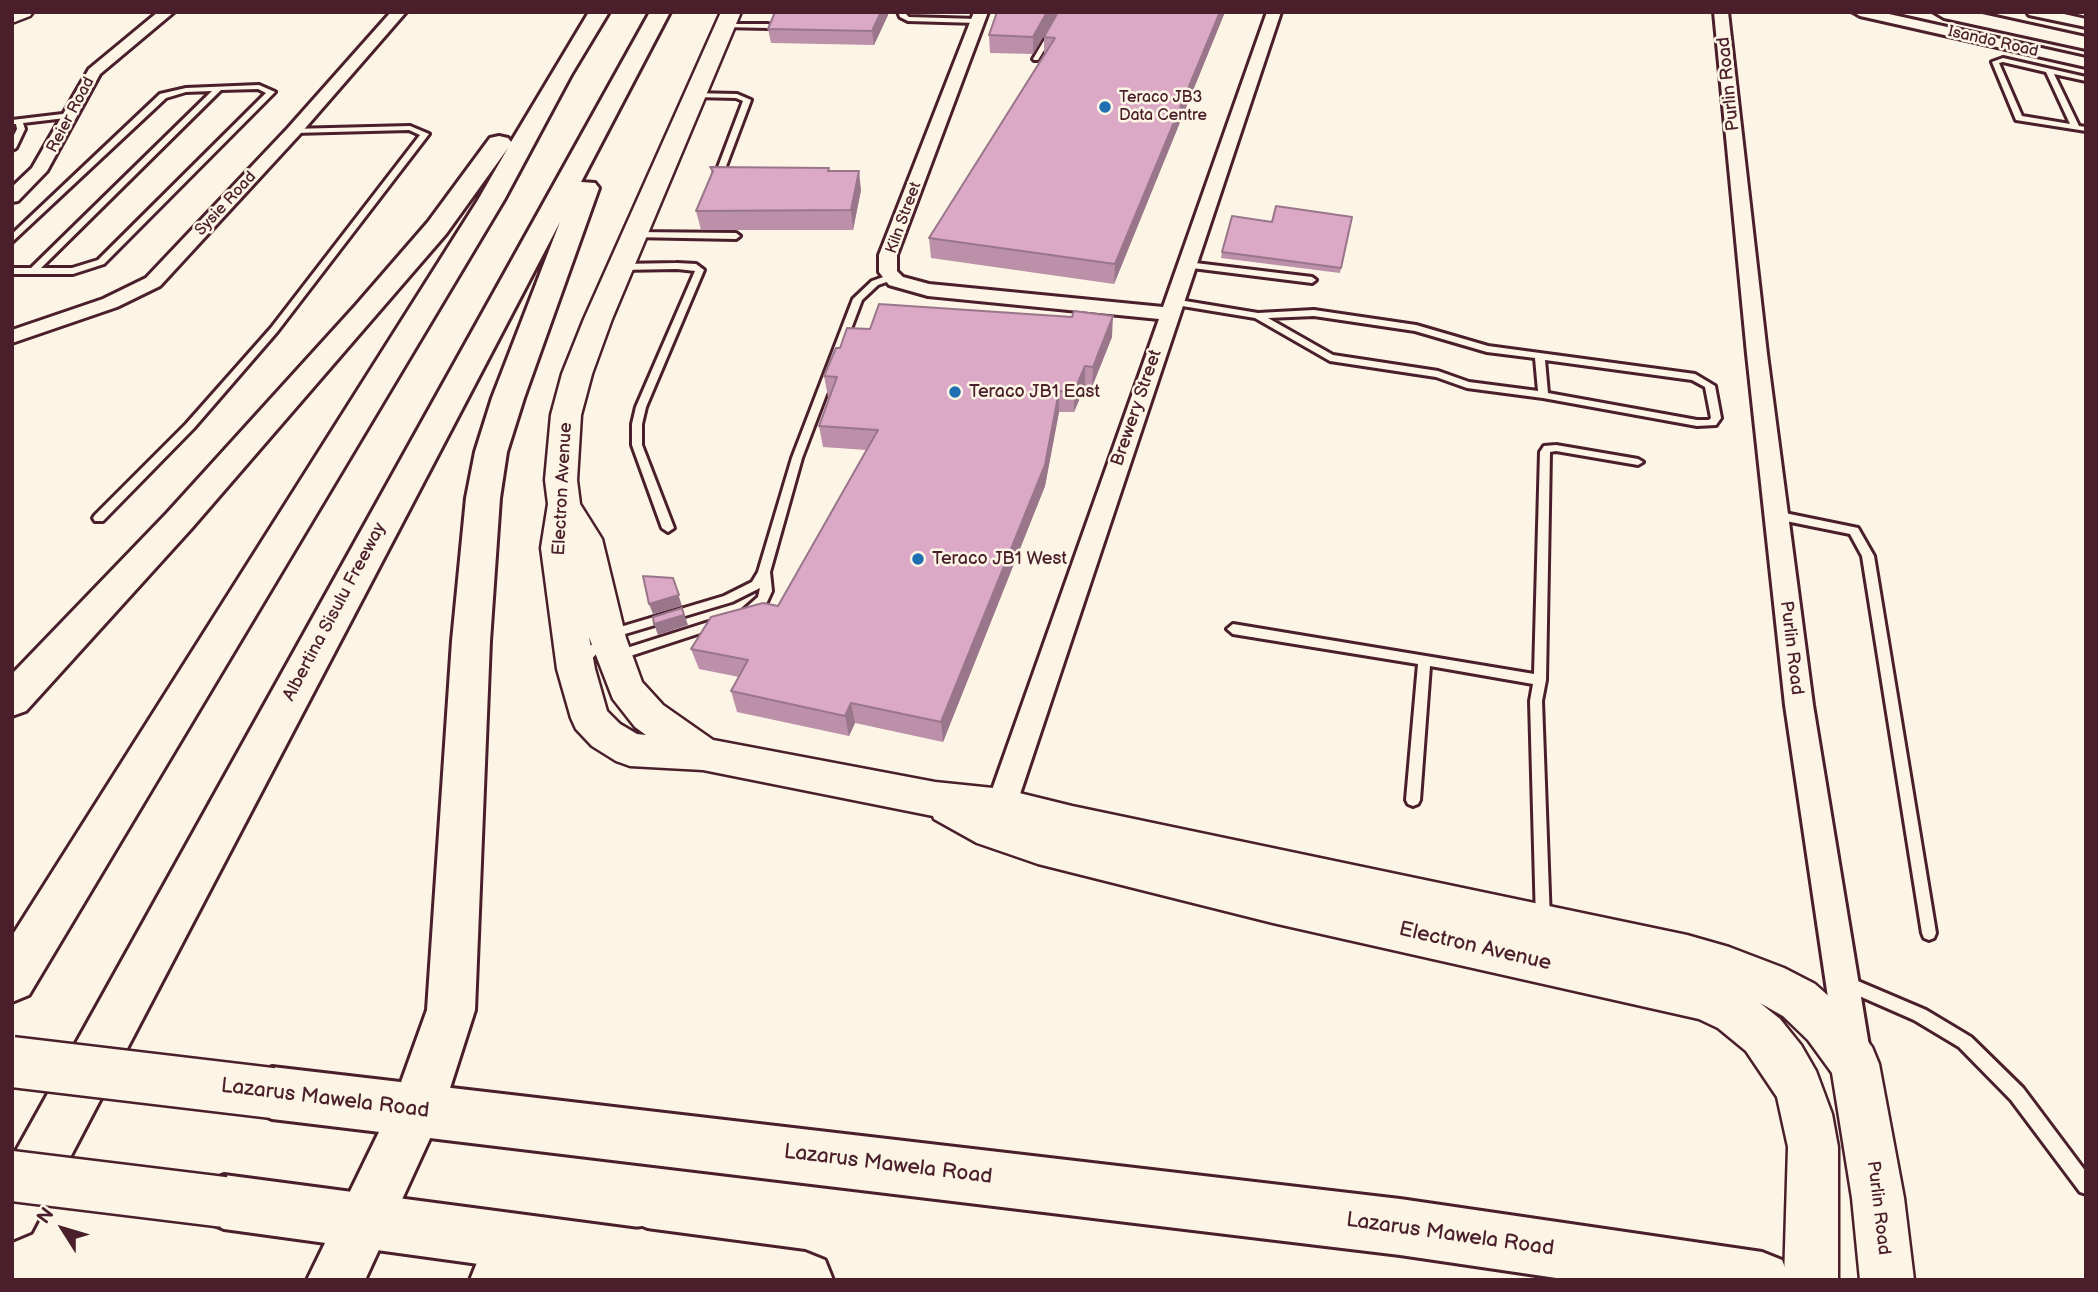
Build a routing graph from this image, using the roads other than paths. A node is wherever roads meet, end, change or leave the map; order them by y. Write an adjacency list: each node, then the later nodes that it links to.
1 (23, 12): 14 (main road)
2 (167, 12): 27 (street, Reier Road)
3 (399, 12): 32 (street, Sysie Road)
4 (599, 12): 23 (main road)
5 (660, 12): 28 (main road, Albertina Sisulu Freeway)
6 (901, 12): 15 (lane)
7 (1064, 12): 13 (lane)
8 (1274, 12): 41 (street, Brewery Street)
9 (1721, 12): 54 (street, Purlin Road)
10 (1860, 12): 21 (street, Isando Road)
11 (1944, 12): 19 (main road, Isando Road)
12 (2034, 12): 17 (street)
13 (1057, 16): 20 (lane)
14 (12, 17)
15 (979, 17): 45 (street, Kiln Street)
16 (728, 19): 18 (lane); 26 (main road, Electron Avenue)
17 (2086, 23)
18 (768, 26)
19 (2086, 43)
20 (1036, 59)
21 (2086, 63)
22 (2049, 71): 24 (lane); 30 (lane); 30 (lane)
23 (560, 75): 63 (main road); 69 (main road)
24 (2086, 79)
25 (219, 88): 40 (lane); 44 (lane); 44 (lane)
26 (695, 95): 34 (lane); 37 (main road, Electron Avenue)
27 (71, 115): 29 (lane); 35 (street, Reier Road)
28 (602, 121): 73 (main road); 76 (main road, Albertina Sisulu Freeway)
29 (16, 122): 33 (lane)
30 (2076, 128): 31 (lane)
31 (2086, 129)
32 (294, 131): 49 (street, Sysie Road); 55 (lane)
33 (12, 148)
34 (722, 167)
35 (12, 197)
36 (697, 224): 38 (lane)
37 (634, 235): 38 (lane); 42 (main road, Electron Avenue)
38 (692, 236): 39 (lane)
39 (736, 236)
40 (12, 239)
41 (1187, 265): 46 (lane); 47 (street, Brewery Street)
42 (620, 267): 53 (main road, Electron Avenue); 56 (lane)
43 (12, 271): 44 (lane)
44 (33, 271)
45 (891, 277): 47 (street, Kiln Street); 57 (lane)
46 (1312, 280)
47 (1171, 308): 48 (lane); 66 (street, Brewery Street)
48 (1258, 316): 50 (lane); 51 (lane)
49 (12, 337)
50 (1540, 356): 51 (lane); 51 (lane)
51 (1543, 395)
52 (1638, 462): 62 (lane)
53 (564, 504): 59 (main road); 61 (main road, Electron Avenue)
54 (1775, 515): 68 (lane); 70 (street, Purlin Road)
55 (99, 518)
56 (668, 528)
57 (764, 572): 59 (lane); 59 (lane)
58 (1233, 629): 60 (lane)
59 (611, 647): 61 (lane); 64 (main road)
60 (1424, 661): 62 (lane); 65 (lane)
61 (576, 669): 64 (main road, Electron Avenue)
62 (1540, 680): 67 (lane)
63 (12, 700)
64 (703, 754): 66 (main road, Electron Avenue)
65 (1413, 800)
66 (998, 818): 67 (main road, Electron Avenue); 83 (main road, Electron Avenue)
67 (1543, 925): 72 (main road, Electron Avenue)
68 (1929, 933)
69 (12, 979)
70 (1843, 982): 72 (street, Purlin Road); 75 (lane)
71 (12, 1062): 73 (main road, Lazarus Mawela Road, bridge)
72 (1855, 1063): 84 (main road, Purlin Road)
73 (417, 1110): 77 (main road); 82 (main road, Lazarus Mawela Road)
74 (12, 1176): 77 (main road, bridge)
75 (2086, 1186)
76 (12, 1213)
77 (362, 1221): 78 (main road); 79 (main road)
78 (642, 1257): 80 (main road); 81 (main road)
79 (335, 1280)
80 (498, 1280)
81 (805, 1280)
82 (1762, 1280)
83 (1811, 1280)
84 (1887, 1280)

